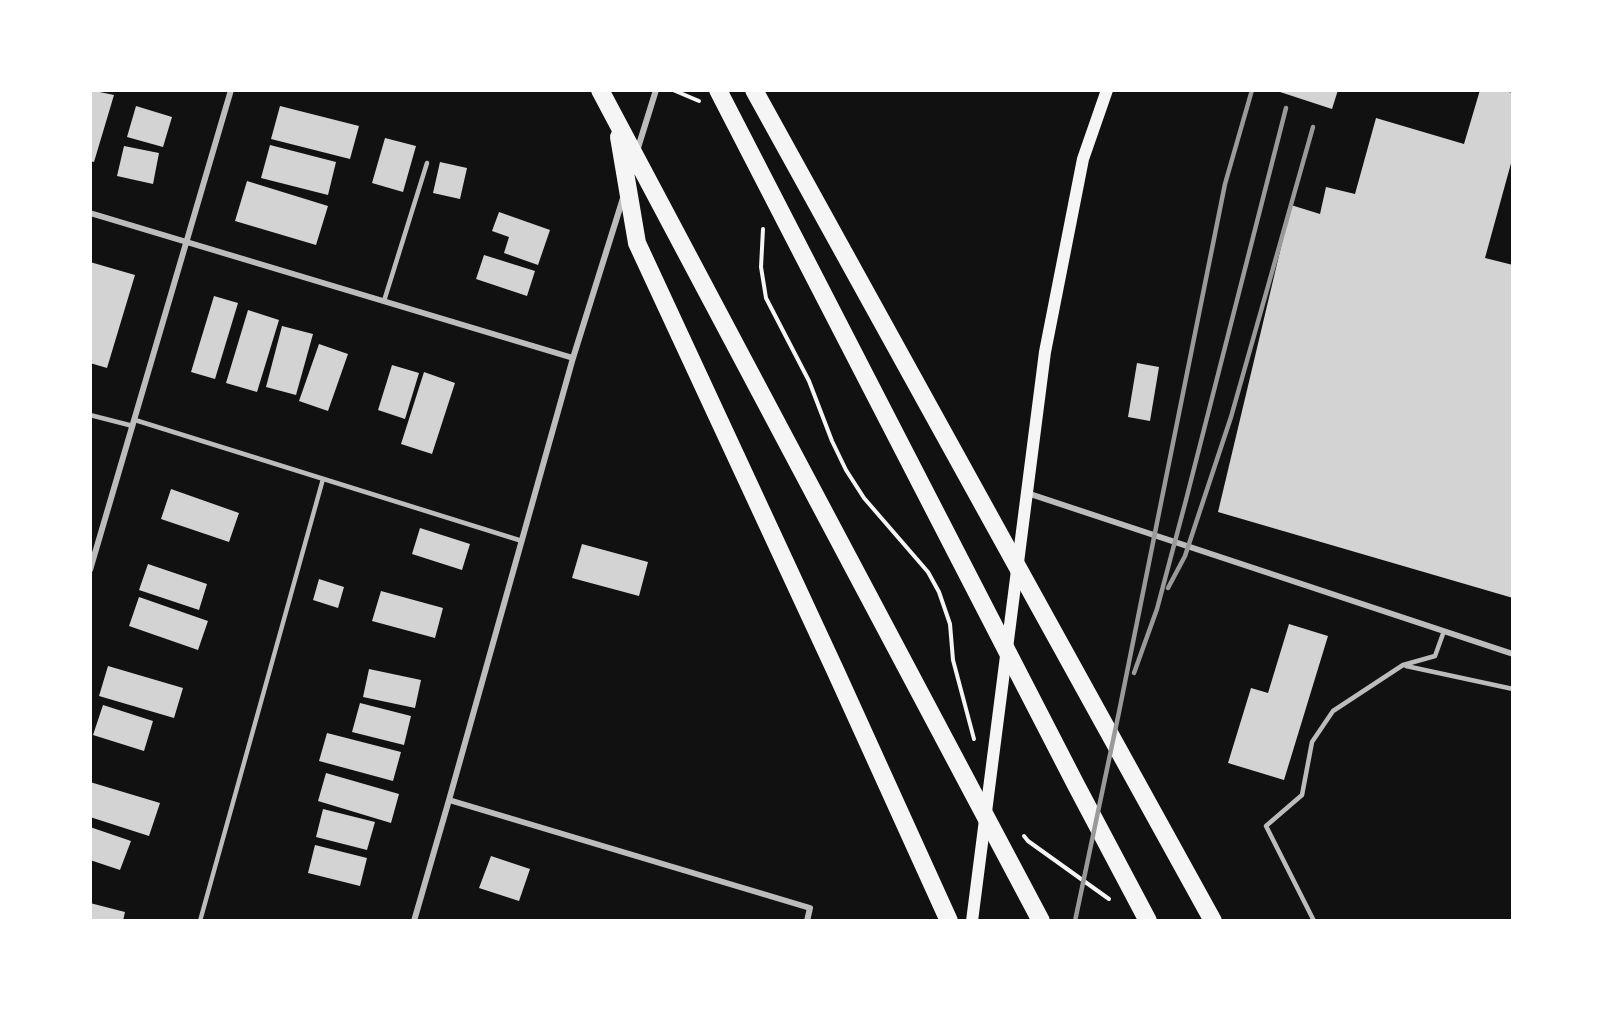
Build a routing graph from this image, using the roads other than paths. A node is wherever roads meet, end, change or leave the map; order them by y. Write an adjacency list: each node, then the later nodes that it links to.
1 (231, 90): 10 (street)
2 (600, 90): 7 (highway)
3 (656, 90): 12 (street)
4 (754, 90): 31 (highway)
5 (1107, 90): 16 (main road)
6 (712, 97): 30 (highway)
7 (616, 121): 27 (highway); 29 (highway)
8 (428, 163): 11 (lane)
9 (90, 213): 10 (street)
10 (188, 241): 11 (street); 14 (street)
11 (384, 301): 12 (street)
12 (573, 358): 17 (street)
13 (90, 415): 14 (lane)
14 (134, 423): 15 (lane); 18 (street)
15 (323, 479): 17 (lane); 24 (lane)
16 (1027, 493): 19 (street); 28 (main road)
17 (522, 541): 23 (street)
18 (90, 570)
19 (1444, 631): 20 (street); 21 (lane)
20 (1513, 654)
21 (1403, 665): 22 (lane); 32 (lane)
22 (1513, 690)
23 (449, 800): 25 (street); 26 (street)
24 (200, 921)
25 (414, 921)
26 (807, 921)
27 (949, 921)
28 (972, 921)
29 (1041, 921)
30 (1148, 921)
31 (1213, 921)
32 (1314, 921)

